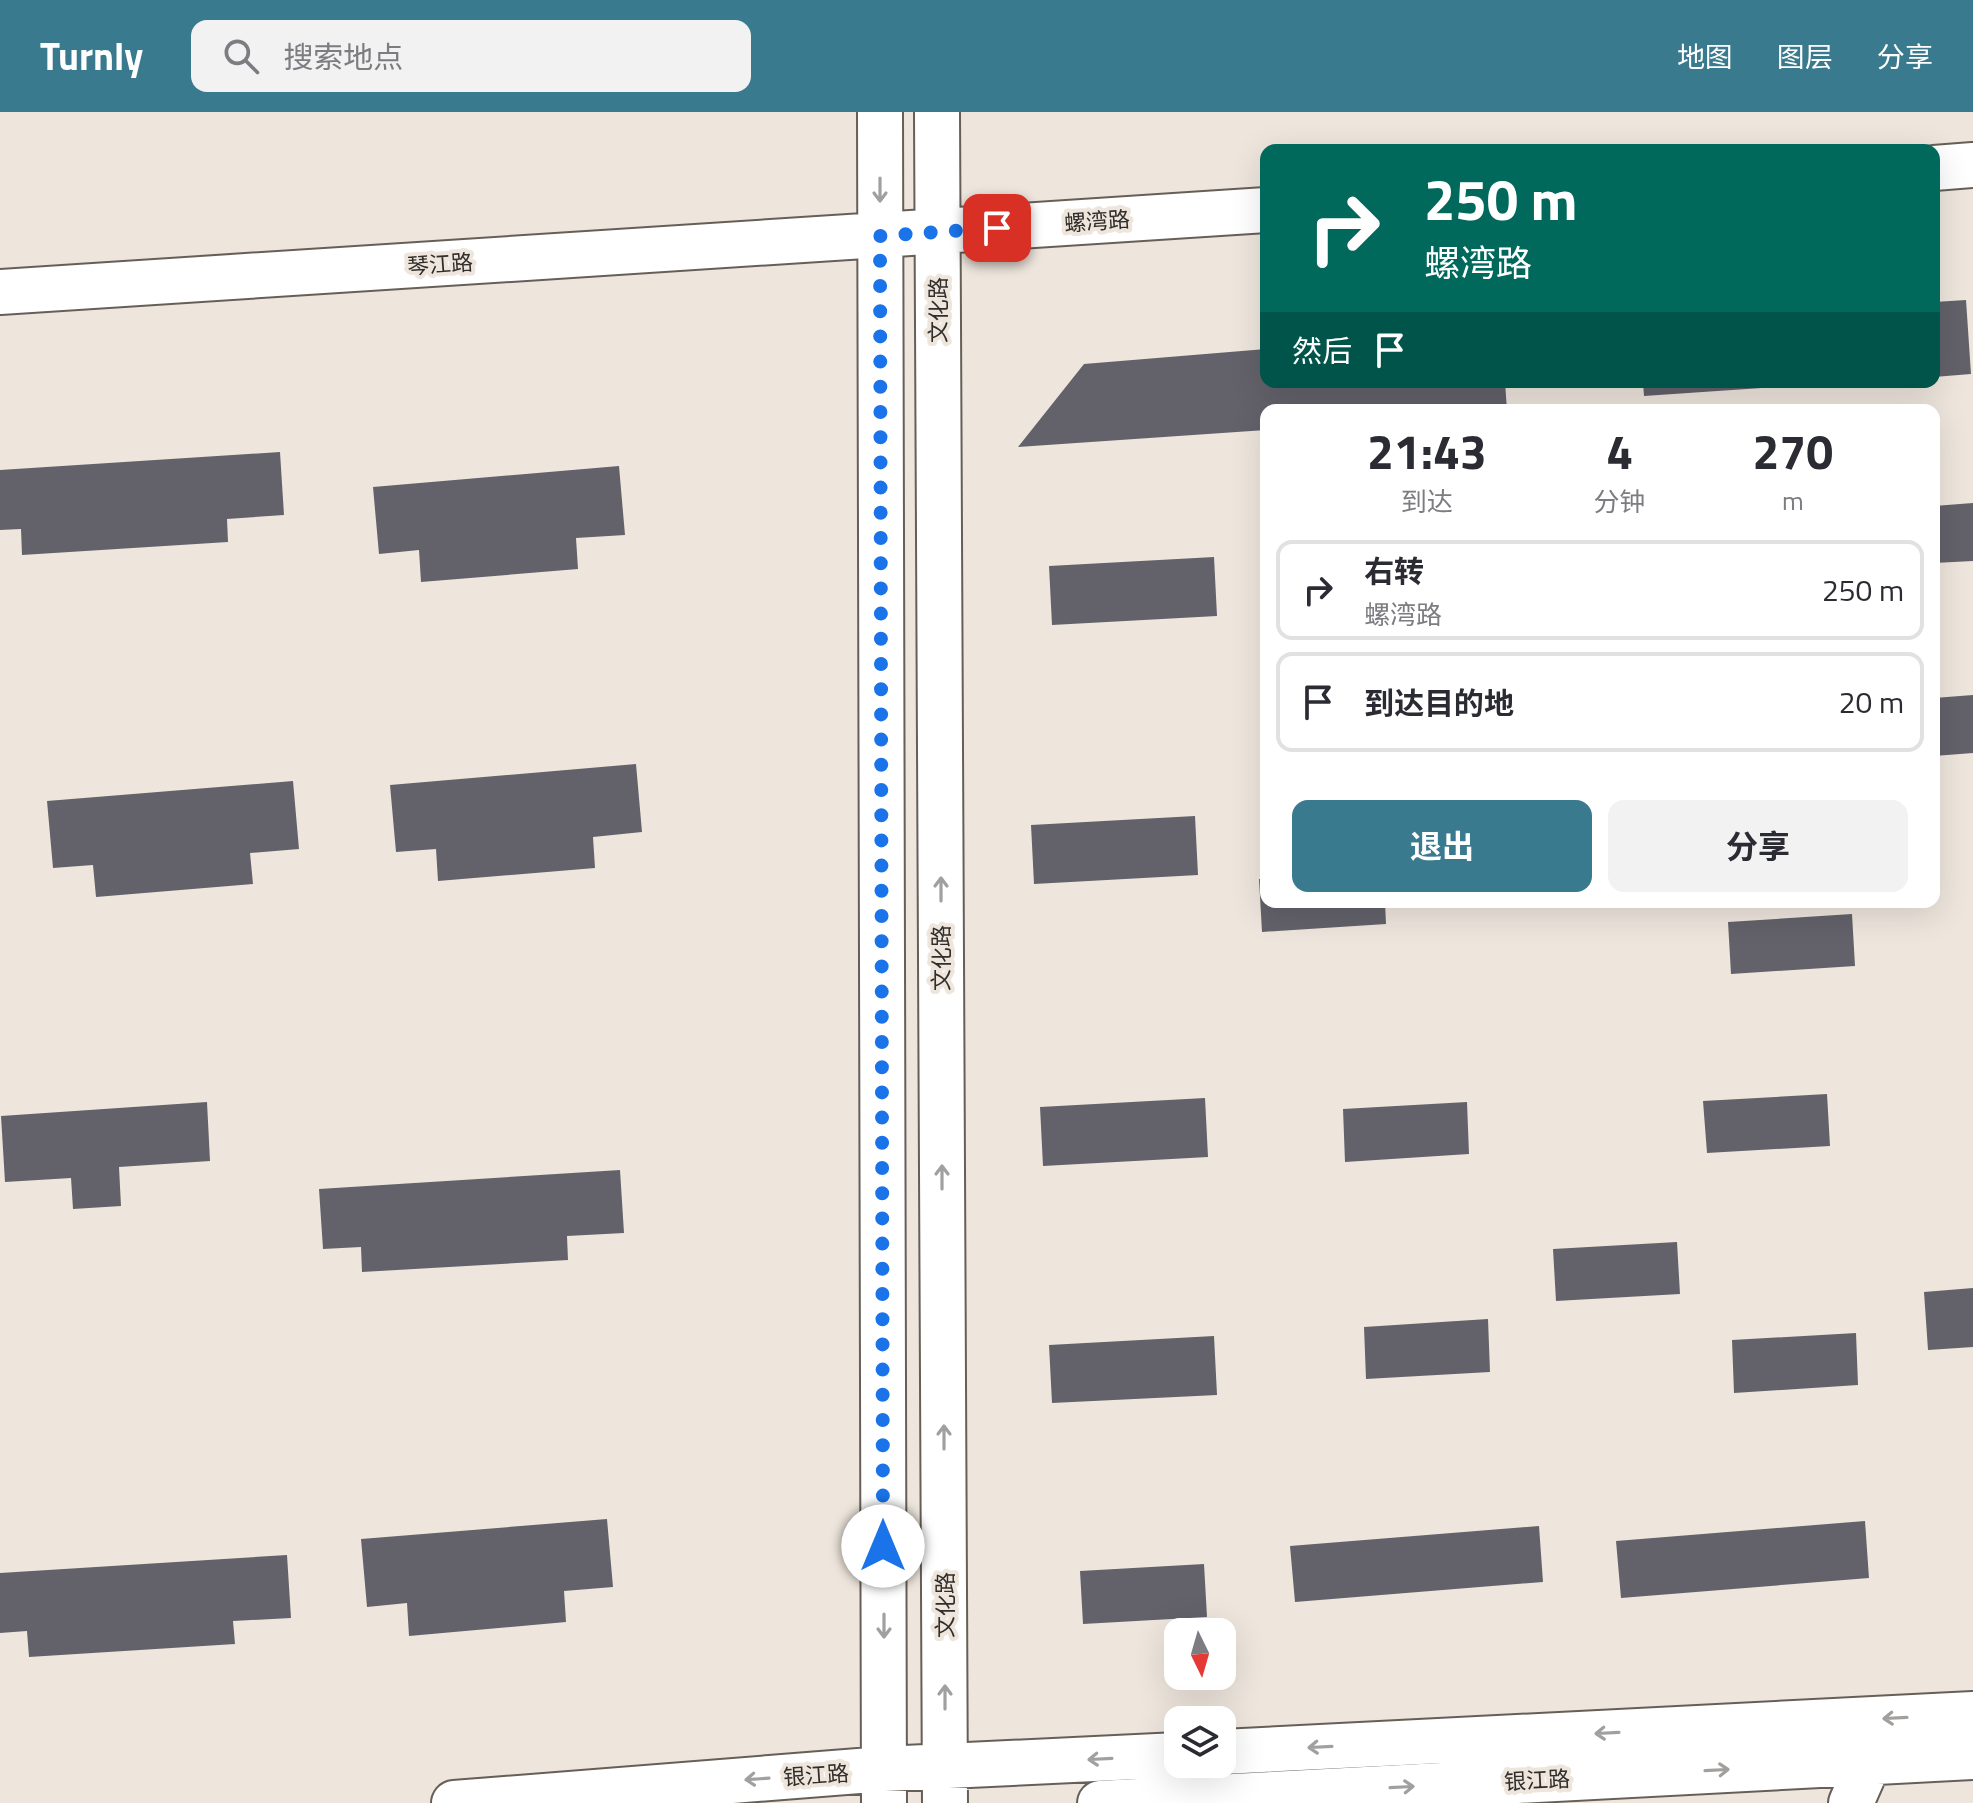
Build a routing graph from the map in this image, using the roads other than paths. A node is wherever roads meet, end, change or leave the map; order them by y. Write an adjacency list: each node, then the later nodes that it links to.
1 (880, 112): 7 (street, one-way to 7)
2 (937, 112): 6 (street, 文化路)
3 (1973, 165): 4 (street)
4 (1940, 168)
5 (1260, 210): 6 (street, 螺湾路)
6 (937, 231): 7 (street, 螺湾路); 15 (street, 文化路, one-way to 6)
7 (880, 236): 8 (street, 琴江路); 16 (street, one-way to 16)
8 (0, 292)
9 (1973, 1714): 10 (street, 银江路, one-way to 10)
10 (1657, 1730): 11 (street, 银江路, one-way to 11); 17 (street)
11 (1236, 1751)
12 (1164, 1757): 15 (street, 银江路, one-way to 15)
13 (1973, 1757): 14 (street, 银江路)
14 (1869, 1762): 17 (street, 银江路, one-way to 14); 20 (street)
15 (945, 1785): 16 (street, 银江路)
16 (884, 1786): 18 (street, 银江路, one-way to 18)
17 (1660, 1788): 19 (street, 银江路, one-way to 17)
18 (454, 1803)
19 (1100, 1803)
20 (1851, 1803)

